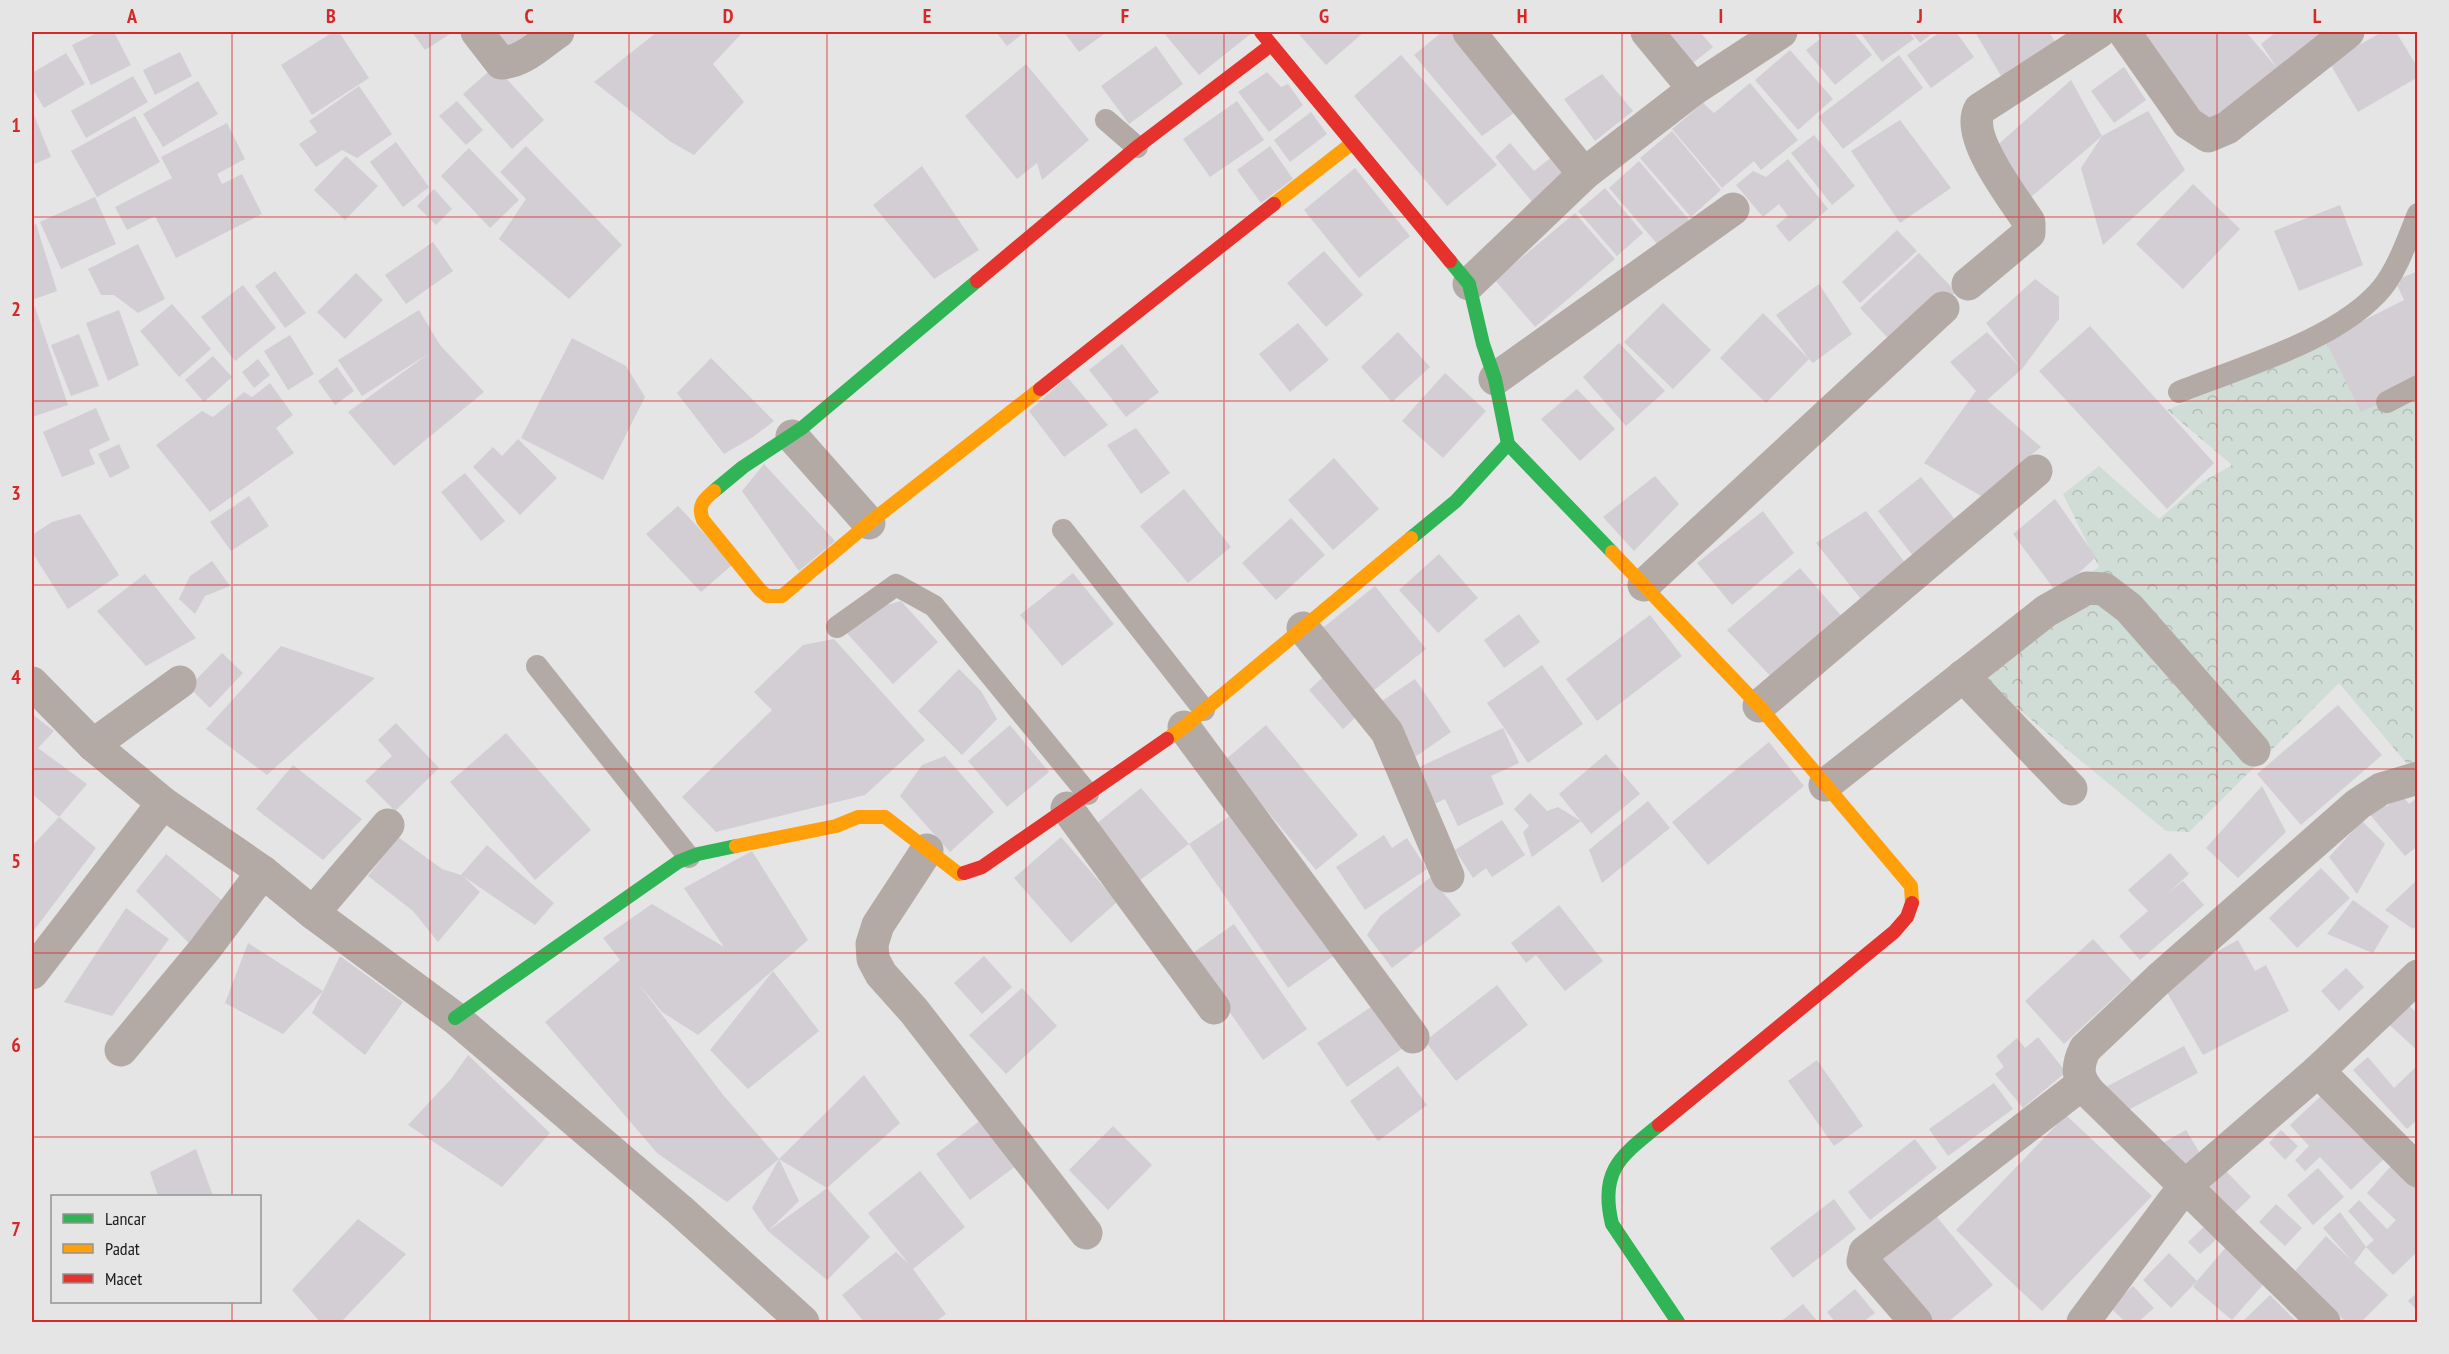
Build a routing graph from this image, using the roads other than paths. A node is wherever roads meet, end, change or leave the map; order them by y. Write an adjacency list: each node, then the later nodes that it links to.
1 (477, 32): 2 (street)
2 (558, 32)
3 (1261, 32): 10 (street)
4 (1469, 32): 15 (street)
5 (1647, 32): 11 (street)
6 (1781, 32): 11 (street)
7 (2099, 32): 19 (street)
8 (2124, 32): 9 (street)
9 (2348, 32)
10 (1271, 45): 13 (street); 14 (street)
11 (1694, 89): 15 (street)
12 (1106, 120): 14 (lane)
13 (1351, 144): 18 (street); 28 (street)
14 (1137, 147): 25 (street)
15 (1584, 174): 18 (street)
16 (1733, 210): 21 (street)
17 (2418, 214): 23 (lane)
18 (1469, 284): 21 (street)
19 (1968, 284)
20 (1943, 308): 30 (street)
21 (1495, 379): 26 (street)
22 (2418, 386): 24 (lane)
23 (2179, 392)
24 (2387, 402)
25 (792, 435): 28 (street); 28 (street)
26 (1508, 444): 30 (street); 32 (street)
27 (2036, 471): 37 (street)
28 (868, 523)
29 (1063, 530): 38 (lane)
30 (1644, 585): 37 (street)
31 (837, 627): 44 (lane)
32 (1303, 628): 38 (street); 50 (street)
33 (537, 666): 48 (lane)
34 (1963, 676): 40 (street); 42 (street); 43 (street)
35 (180, 682): 39 (street)
36 (32, 683): 39 (street)
37 (1760, 706): 42 (street)
38 (1194, 718): 44 (street); 56 (street)
39 (93, 745): 45 (street)
40 (2254, 750)
41 (2418, 778): 59 (street)
42 (1825, 785): 64 (street)
43 (2071, 789)
44 (1078, 801): 47 (street); 54 (street)
45 (163, 803): 49 (street); 52 (street)
46 (388, 825): 51 (street)
47 (927, 850): 48 (street); 62 (street)
48 (689, 857): 55 (street)
49 (263, 872): 51 (street); 57 (street)
50 (1448, 876)
51 (314, 913): 55 (street)
52 (32, 973)
53 (2418, 976): 58 (street)
54 (1214, 1008)
55 (455, 1018): 63 (street)
56 (1413, 1037)
57 (121, 1050)
58 (2318, 1071): 60 (street); 61 (street)
59 (2082, 1084): 61 (street); 65 (street)
60 (2418, 1171)
61 (2184, 1187): 66 (street); 67 (street)
62 (1086, 1233)
63 (803, 1323)
64 (1678, 1323)
65 (1916, 1323)
66 (2083, 1323)
67 (2324, 1323)

